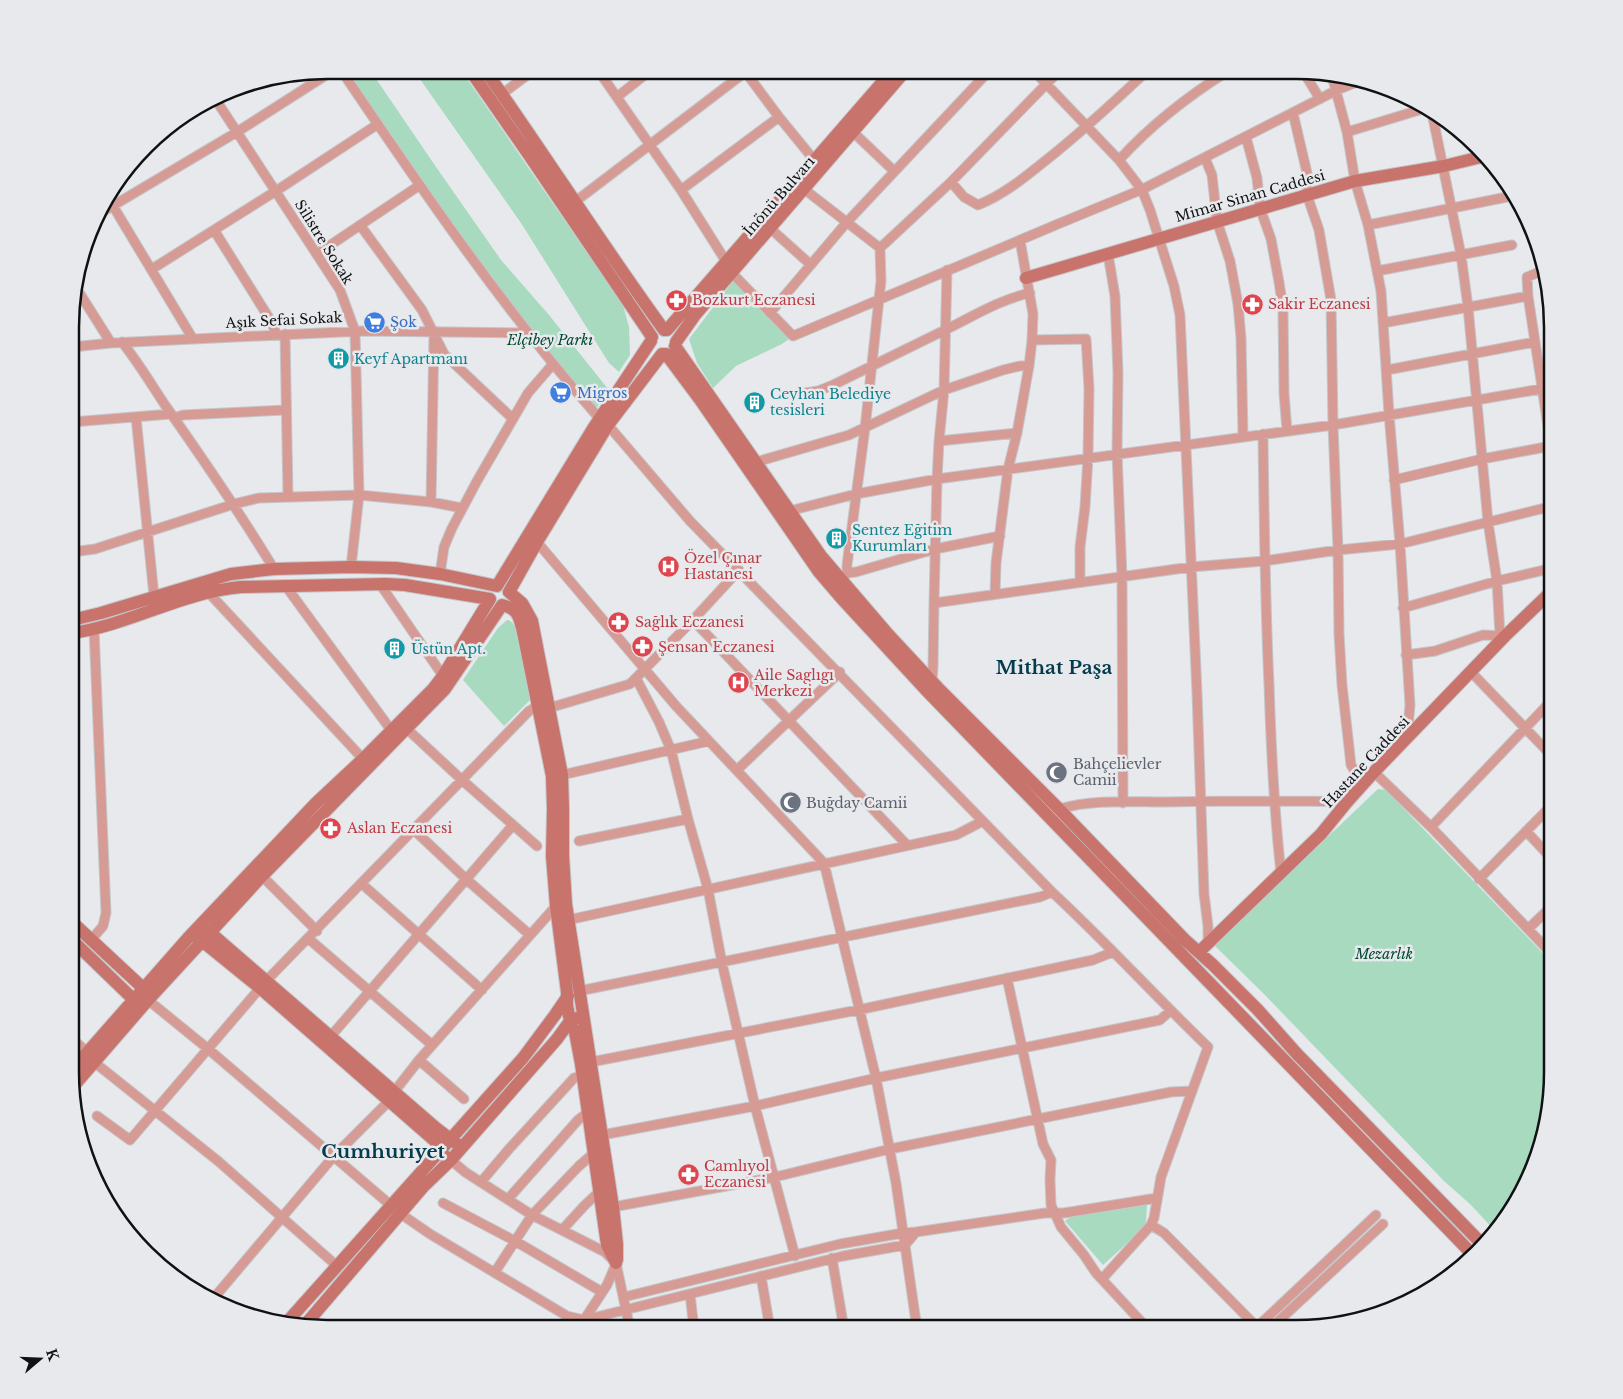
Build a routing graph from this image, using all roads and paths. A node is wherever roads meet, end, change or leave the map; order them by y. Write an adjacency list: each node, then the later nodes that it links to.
1 (320, 79): 32 (street)
2 (347, 79): 30 (street)
3 (476, 79): 91 (street)
4 (491, 79): 22 (street)
5 (522, 79): 22 (street)
6 (604, 79): 23 (street)
7 (639, 79): 23 (street)
8 (736, 79): 36 (street)
9 (752, 79): 28 (street)
10 (885, 79): 39 (street, İnönü Bulvarı)
11 (898, 79): 33 (street, İnönü Bulvarı)
12 (982, 79): 42 (street)
13 (1041, 79): 19 (street)
14 (1052, 79): 19 (street)
15 (1139, 79): 31 (street)
16 (1214, 79): 40 (street)
17 (1308, 79): 24 (street)
18 (1334, 82): 21 (street)
19 (1046, 85): 31 (street); 44 (street)
20 (1349, 85): 21 (street)
21 (1337, 90): 24 (street); 34 (street)
22 (502, 94): 52 (street)
23 (616, 97): 36 (street)
24 (1320, 99): 27 (street)
25 (218, 103): 32 (street, Silistre Sokak)
26 (1418, 111): 34 (street)
27 (1293, 113): 35 (street); 50 (street)
28 (779, 117): 39 (street); 47 (street)
29 (1434, 121): 41 (street)
30 (378, 124): 45 (street); 49 (street)
31 (1088, 127): 40 (street); 44 (street)
32 (237, 132): 49 (street, Silistre Sokak); 53 (street)
33 (853, 132): 42 (street); 46 (street, İnönü Bulvarı)
34 (1347, 132): 43 (street)
35 (1246, 137): 37 (street); 55 (street)
36 (650, 146): 47 (street); 52 (street)
37 (1205, 158): 48 (street); 57 (street)
38 (1478, 158): 41 (street, Mimar Sinan Caddesi)
39 (815, 160): 71 (street, İnönü Bulvarı)
40 (1119, 160): 48 (street)
41 (1444, 166): 43 (street, Mimar Sinan Caddesi); 56 (street)
42 (894, 172): 58 (street)
43 (1355, 181): 50 (street, Mimar Sinan Caddesi); 59 (street)
44 (951, 182): 66 (street)
45 (420, 185): 60 (street); 88 (street)
46 (804, 189): 58 (street); 61 (street, İnönü Bulvarı)
47 (681, 190): 71 (street)
48 (1142, 190): 63 (street); 64 (street)
49 (276, 192): 62 (street); 67 (street, Silistre Sokak)
50 (1307, 195): 55 (street, Mimar Sinan Caddesi); 115 (street)
51 (1507, 196): 56 (street)
52 (576, 201): 84 (street)
53 (112, 206): 54 (street); 72 (street)
54 (109, 208)
55 (1260, 208): 57 (street, Mimar Sinan Caddesi); 117 (street)
56 (1452, 208): 59 (street); 69 (street)
57 (1218, 221): 63 (street, Mimar Sinan Caddesi); 120 (street)
58 (847, 222): 66 (street); 70 (street)
59 (1368, 224): 74 (street)
60 (360, 225): 67 (street); 87 (street)
61 (771, 229): 70 (street); 71 (street, İnönü Bulvarı)
62 (214, 230): 72 (street); 89 (street)
63 (1159, 238): 68 (street, Mimar Sinan Caddesi); 122 (street)
64 (1020, 240): 73 (street); 76 (street)
65 (1512, 245): 69 (street)
66 (880, 248): 80 (street)
67 (317, 254): 86 (street, Silistre Sokak)
68 (1108, 254): 76 (street, Mimar Sinan Caddesi); 124 (street)
69 (1461, 255): 74 (street); 81 (street)
70 (811, 265): 82 (street)
71 (729, 268): 82 (street); 84 (street, İnönü Bulvarı); 97 (street, İnönü Bulvarı)
72 (152, 269): 90 (street)
73 (947, 270): 80 (street); 85 (street)
74 (1377, 271): 83 (street)
75 (1538, 273): 79 (street)
76 (1026, 278): 77 (street)
77 (1030, 293): 85 (street); 92 (street)
78 (81, 295): 93 (street)
79 (1528, 296): 81 (street); 95 (street)
80 (879, 299): 82 (street); 100 (street)
81 (1468, 306): 83 (street); 98 (street)
82 (770, 313)
83 (1383, 323): 102 (street)
84 (665, 330): 91 (street); 97 (street)
85 (945, 330): 100 (street); 104 (street)
86 (356, 331): 87 (street, Aşık Sefai Sokak); 89 (street, Aşık Sefai Sokak); 131 (street, Silistre Sokak)
87 (434, 332): 88 (street, Aşık Sefai Sokak); 112 (street); 134 (street)
88 (528, 333): 99 (street)
89 (281, 334): 90 (street, Aşık Sefai Sokak); 108 (street)
90 (193, 339): 94 (street, Aşık Sefai Sokak)
91 (652, 339): 97 (street); 114 (street)
92 (1032, 340): 101 (street); 125 (street)
93 (111, 342): 94 (street, Aşık Sefai Sokak); 96 (street, Aşık Sefai Sokak)
94 (122, 342): 110 (street)
95 (1535, 342): 98 (street); 103 (street)
96 (79, 346)
97 (670, 349): 114 (street, İnönü Bulvarı); 127 (street); 241 (street)
98 (1472, 355): 102 (street); 106 (street)
99 (553, 364): 112 (street); 114 (street)
100 (872, 366): 105 (street); 116 (street)
101 (1029, 366): 104 (street); 118 (street)
102 (1387, 370): 109 (street)
103 (1542, 388): 106 (street); 107 (street)
104 (944, 390): 116 (street); 121 (street)
105 (805, 393)
106 (1476, 399): 109 (street); 126 (street)
107 (1544, 401)
108 (286, 410): 110 (street); 133 (street)
109 (1388, 414): 115 (street); 130 (street)
110 (173, 416): 111 (street); 135 (street)
111 (136, 417): 113 (street); 140 (street)
112 (513, 419): 136 (street)
113 (79, 421)
114 (604, 422): 142 (street); 151 (street); 160 (street)
115 (1333, 424): 117 (street); 145 (street)
116 (865, 428): 127 (street); 132 (street)
117 (1287, 431): 119 (street)
118 (1017, 433): 121 (street); 128 (street)
119 (1263, 434): 120 (street); 147 (street)
120 (1243, 436): 122 (street)
121 (939, 442): 129 (street)
122 (1186, 444): 124 (street); 149 (street)
123 (1544, 447): 126 (street)
124 (1117, 454): 125 (street); 155 (street)
125 (1088, 457): 128 (street); 157 (street)
126 (1482, 459): 130 (street); 139 (street)
127 (756, 462): 138 (street)
128 (1008, 470): 129 (street); 141 (street)
129 (937, 480): 132 (street); 144 (street)
130 (1394, 480): 143 (street)
131 (359, 494): 133 (street); 134 (street); 148 (street, Silistre Sokak)
132 (856, 494): 138 (street); 154 (street)
133 (288, 496): 135 (street)
134 (431, 502): 136 (street)
135 (234, 504): 140 (street); 150 (street)
136 (462, 508): 153 (street)
137 (1544, 508): 139 (street)
138 (789, 511): 154 (street)
139 (1488, 522): 143 (street); 156 (street)
140 (147, 533): 146 (street); 164 (street)
141 (1000, 536): 144 (street); 163 (street)
142 (537, 542): 161 (street); 176 (street)
143 (1400, 544): 145 (street); 169 (street)
144 (935, 548): 154 (street); 167 (street)
145 (1338, 550): 147 (street); 197 (street)
146 (79, 551)
147 (1264, 561): 149 (street); 198 (street)
148 (351, 566): 150 (street); 153 (street)
149 (1191, 567): 155 (street); 200 (street)
150 (274, 569): 164 (street)
151 (739, 570): 171 (street); 177 (street)
152 (1544, 570): 156 (street)
153 (440, 574): 160 (street)
154 (844, 577): 181 (street)
155 (1122, 577): 157 (street); 199 (street)
156 (1497, 581): 169 (street); 174 (street)
157 (1080, 582): 163 (street)
158 (380, 584): 159 (street); 166 (street); 179 (street)
159 (286, 585): 162 (street); 187 (street)
160 (497, 586): 161 (street); 166 (street)
161 (509, 592): 168 (street); 182 (street)
162 (209, 593): 172 (street); 192 (street)
163 (996, 594): 167 (street)
164 (154, 596): 170 (street)
165 (1544, 598): 174 (street, Hastane Caddesi)
166 (490, 599): 168 (street); 179 (street)
167 (934, 603): 181 (street)
168 (502, 605): 182 (street); 185 (street)
169 (1403, 608): 175 (street)
170 (79, 619)
171 (693, 620): 176 (street); 184 (street)
172 (94, 629): 173 (street); 233 (street)
173 (79, 632)
174 (1503, 636): 175 (street); 178 (street, Hastane Caddesi)
175 (1406, 655): 188 (street)
176 (645, 670): 180 (street); 189 (street)
177 (840, 672): 184 (street); 205 (street)
178 (1471, 672): 186 (street); 188 (street, Hastane Caddesi)
179 (443, 676): 187 (street)
180 (636, 678): 182 (street); 191 (street)
181 (932, 681): 202 (street)
182 (544, 707): 195 (street); 196 (street); 222 (street)
183 (1544, 709): 186 (street)
184 (789, 719): 193 (street); 211 (street)
185 (406, 728): 196 (street); 216 (street)
186 (1525, 729): 190 (street); 207 (street)
187 (391, 730): 192 (street)
188 (1407, 738): 194 (street, Hastane Caddesi)
189 (710, 741): 191 (street); 193 (street)
190 (1544, 748)
191 (671, 750): 195 (street); 204 (street)
192 (363, 759): 228 (street)
193 (737, 770): 214 (street)
194 (1374, 772): 197 (street, Hastane Caddesi); 207 (street)
195 (562, 775): 224 (street)
196 (462, 780): 206 (street); 208 (street)
197 (1363, 785): 201 (street, Hastane Caddesi)
198 (1273, 800): 200 (street); 201 (street); 215 (street)
199 (1123, 802): 200 (street); 202 (street)
200 (1201, 802): 236 (street)
201 (1347, 802): 215 (street, Hastane Caddesi)
202 (1059, 809): 236 (street)
203 (1544, 813): 209 (street)
204 (688, 820): 210 (street); 220 (street)
205 (983, 821): 211 (street); 221 (street)
206 (513, 825): 212 (street); 218 (street)
207 (1431, 827): 217 (street)
208 (414, 830): 218 (street); 219 (street)
209 (1526, 832): 213 (street); 217 (street)
210 (579, 841)
211 (907, 845): 214 (street)
212 (537, 846)
213 (1544, 851)
214 (824, 863): 220 (street); 231 (street)
215 (1281, 873): 236 (street, Hastane Caddesi)
216 (262, 876): 227 (street); 228 (street)
217 (1479, 878): 226 (street)
218 (466, 879): 229 (street); 230 (street)
219 (362, 884): 227 (street); 229 (street)
220 (708, 889): 224 (street); 238 (street)
221 (1052, 892): 231 (street); 237 (street)
222 (556, 906): 230 (street); 246 (street)
223 (1544, 914): 226 (street)
224 (568, 920): 246 (street)
225 (79, 929): 233 (street)
226 (1528, 929): 234 (street)
227 (316, 931): 232 (street)
228 (202, 933): 242 (street); 245 (street)
229 (419, 934): 243 (street); 244 (street)
230 (530, 935): 243 (street)
231 (841, 937): 238 (street); 249 (street)
232 (308, 939): 242 (street); 244 (street)
233 (91, 940): 245 (street)
234 (1544, 946)
235 (79, 947): 247 (street)
236 (1203, 948): 239 (street)
237 (1113, 952): 240 (street); 250 (street)
238 (722, 963): 246 (street); 254 (street)
239 (1213, 965): 241 (street); 248 (street)
240 (1007, 978): 249 (street); 259 (street)
241 (1203, 978): 252 (street)
242 (263, 984): 255 (street); 258 (street); 268 (street)
243 (482, 990): 256 (street)
244 (369, 992): 255 (street); 256 (street)
245 (146, 994): 247 (street); 258 (street); 260 (street)
246 (573, 994): 251 (street); 253 (street); 276 (street)
247 (134, 999): 260 (street)
248 (1253, 1005): 252 (street); 301 (street)
249 (858, 1010): 254 (street); 266 (street)
250 (1170, 1011): 259 (street); 267 (street)
251 (583, 1012): 253 (street); 262 (street)
252 (1241, 1017): 303 (street)
253 (570, 1021): 264 (street); 277 (street)
254 (739, 1034): 262 (street); 270 (street)
255 (331, 1036): 268 (street)
256 (432, 1045): 261 (street)
257 (79, 1046): 260 (street)
258 (207, 1048): 271 (street); 281 (street)
259 (1022, 1049): 266 (street); 274 (street)
260 (91, 1057): 263 (street); 265 (street); 271 (street)
261 (419, 1060): 268 (street); 269 (street)
262 (591, 1062): 275 (street)
263 (79, 1065)
264 (583, 1075): 272 (street); 284 (street)
265 (79, 1076)
266 (876, 1078): 270 (street); 278 (street)
267 (1191, 1091): 274 (street); 286 (street)
268 (391, 1097): 276 (street); 279 (street); 281 (street)
269 (464, 1099)
270 (755, 1106): 275 (street); 283 (street)
271 (154, 1110): 273 (street); 294 (street)
272 (588, 1112): 280 (street); 287 (street)
273 (97, 1116)
274 (1038, 1120): 278 (street); 291 (street)
275 (602, 1135): 289 (street)
276 (451, 1138): 277 (street); 279 (street)
277 (461, 1148): 282 (street)
278 (890, 1149): 283 (street); 299 (street)
279 (440, 1152): 282 (street); 290 (street)
280 (594, 1153): 285 (street); 292 (street)
281 (333, 1157): 290 (street); 294 (street)
282 (451, 1160): 284 (street); 290 (street)
283 (775, 1177): 289 (street); 304 (street)
284 (481, 1182): 287 (street)
285 (600, 1191): 297 (street); 306 (street)
286 (1157, 1198): 291 (street); 296 (street)
287 (508, 1199): 292 (street)
288 (443, 1203): 300 (street)
289 (613, 1207): 306 (street)
290 (396, 1210): 307 (street); 308 (street); 317 (street)
291 (1055, 1213): 298 (street); 310 (street)
292 (532, 1214): 297 (street); 300 (street)
293 (1376, 1215): 326 (street)
294 (282, 1218): 307 (street); 313 (street)
295 (1383, 1224): 327 (street)
296 (1151, 1225): 310 (street); 325 (street)
297 (562, 1230): 306 (street)
298 (916, 1232): 299 (street); 302 (street)
299 (903, 1233): 302 (street); 304 (street)
300 (515, 1241): 308 (street); 311 (street)
301 (1478, 1241)
302 (905, 1245): 305 (street); 323 (street)
303 (1469, 1251)
304 (796, 1256): 314 (street)
305 (832, 1258): 309 (street); 322 (street)
306 (616, 1264): 311 (street); 314 (street)
307 (337, 1266): 316 (street)
308 (495, 1272): 318 (street)
309 (761, 1276): 312 (street); 321 (street)
310 (1102, 1279): 324 (street)
311 (602, 1292): 318 (street)
312 (690, 1294): 315 (street); 320 (street)
313 (217, 1295)
314 (624, 1297): 315 (street)
315 (627, 1310): 318 (street); 319 (street)
316 (291, 1317)
317 (309, 1320)
318 (584, 1320)
319 (629, 1320)
320 (693, 1320)
321 (768, 1320)
322 (842, 1320)
323 (916, 1320)
324 (1140, 1320)
325 (1249, 1320)
326 (1265, 1320)
327 (1281, 1320)

